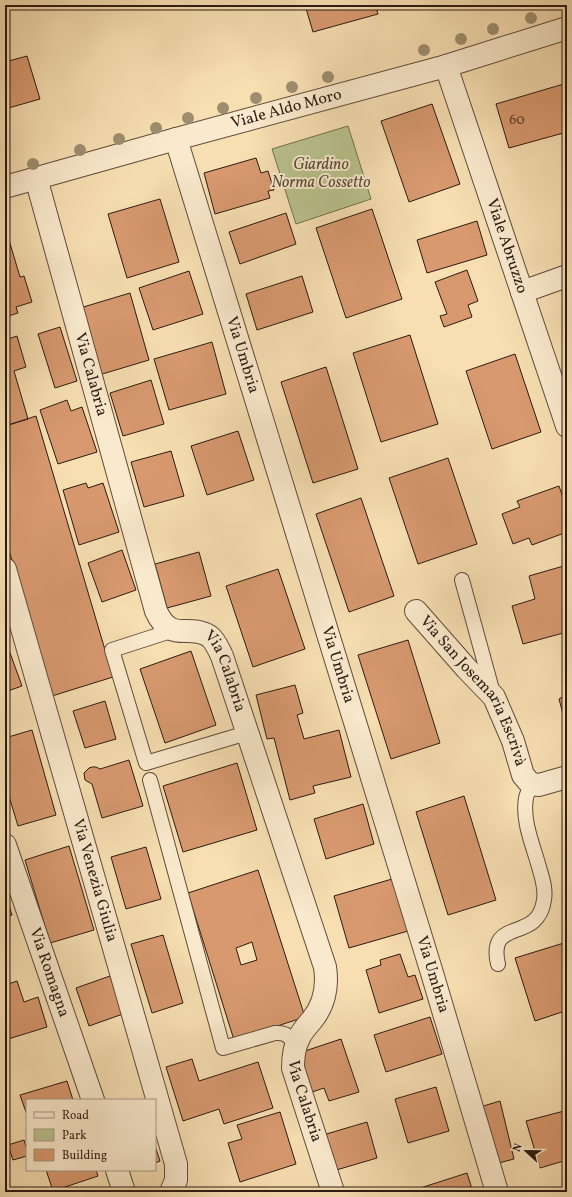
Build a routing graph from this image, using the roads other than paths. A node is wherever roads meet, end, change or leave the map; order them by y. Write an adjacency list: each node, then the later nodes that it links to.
1 (567, 28): 2 (street, Viale Aldo Moro)
2 (446, 66): 3 (street, Viale Aldo Moro); 7 (street, Viale Abruzzo)
3 (176, 139): 4 (street, Viale Aldo Moro); 26 (street, Via Umbria)
4 (36, 178): 5 (street, Viale Aldo Moro); 12 (street, Via Calabria)
5 (5, 187)
6 (567, 276): 7 (street)
7 (522, 292): 8 (street, Viale Abruzzo)
8 (567, 426)
9 (5, 569): 24 (street, Via Venezia Giulia)
10 (462, 580): 13 (lane)
11 (416, 611): 13 (street, Via San Josemaria Escrivà)
12 (174, 630): 14 (street, Via Calabria); 14 (lane)
13 (494, 697): 17 (street, Via San Josemaria Escrivà)
14 (247, 733): 20 (street, Via Calabria)
15 (567, 777): 17 (street, Via San Josemaria Escrivà)
16 (150, 780): 20 (lane)
17 (532, 784): 19 (lane)
18 (5, 845): 21 (street, Via Romagna)
19 (498, 964)
20 (296, 1045): 25 (street, Via Calabria)
21 (93, 1099)
22 (117, 1171): 23 (street)
23 (124, 1192)
24 (171, 1192)
25 (333, 1192)
26 (497, 1192)

